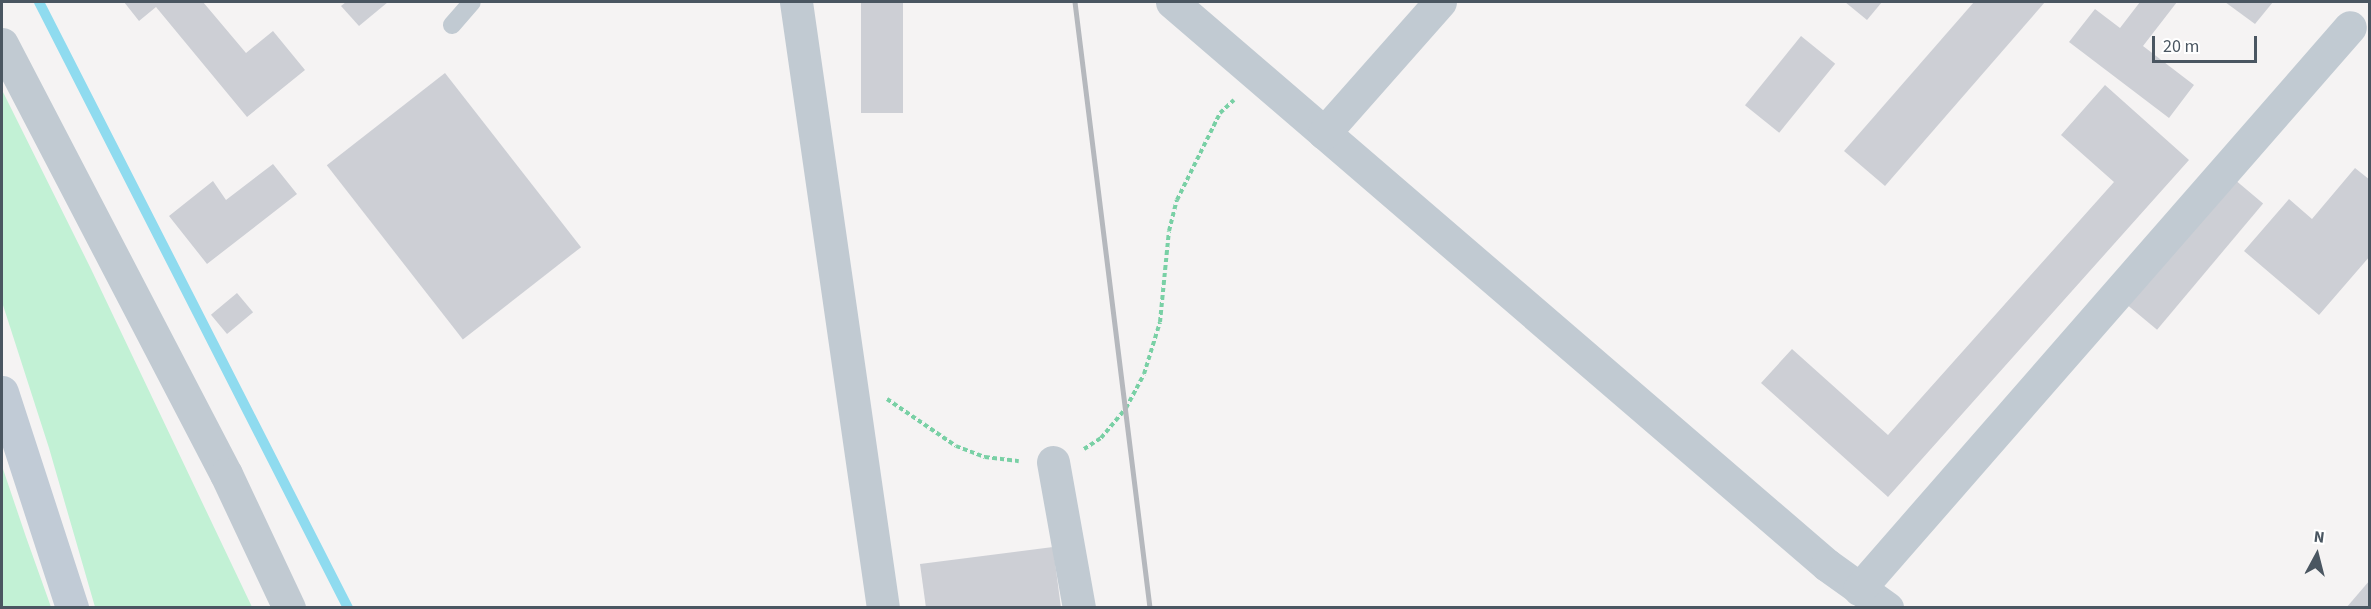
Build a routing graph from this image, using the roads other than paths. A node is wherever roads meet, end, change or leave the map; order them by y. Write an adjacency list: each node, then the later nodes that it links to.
1 (472, 2): 5 (lane)
2 (796, 2): 14 (street)
3 (1172, 2): 8 (street)
4 (1440, 2): 8 (street)
5 (452, 26)
6 (2350, 27): 11 (street)
7 (2, 44): 13 (street)
8 (1324, 133): 11 (street)
9 (2, 392): 12 (street)
10 (1053, 462): 15 (street)
11 (1859, 589): 16 (street)
12 (72, 608)
13 (289, 608)
14 (883, 608)
15 (1079, 608)
16 (1887, 608)

